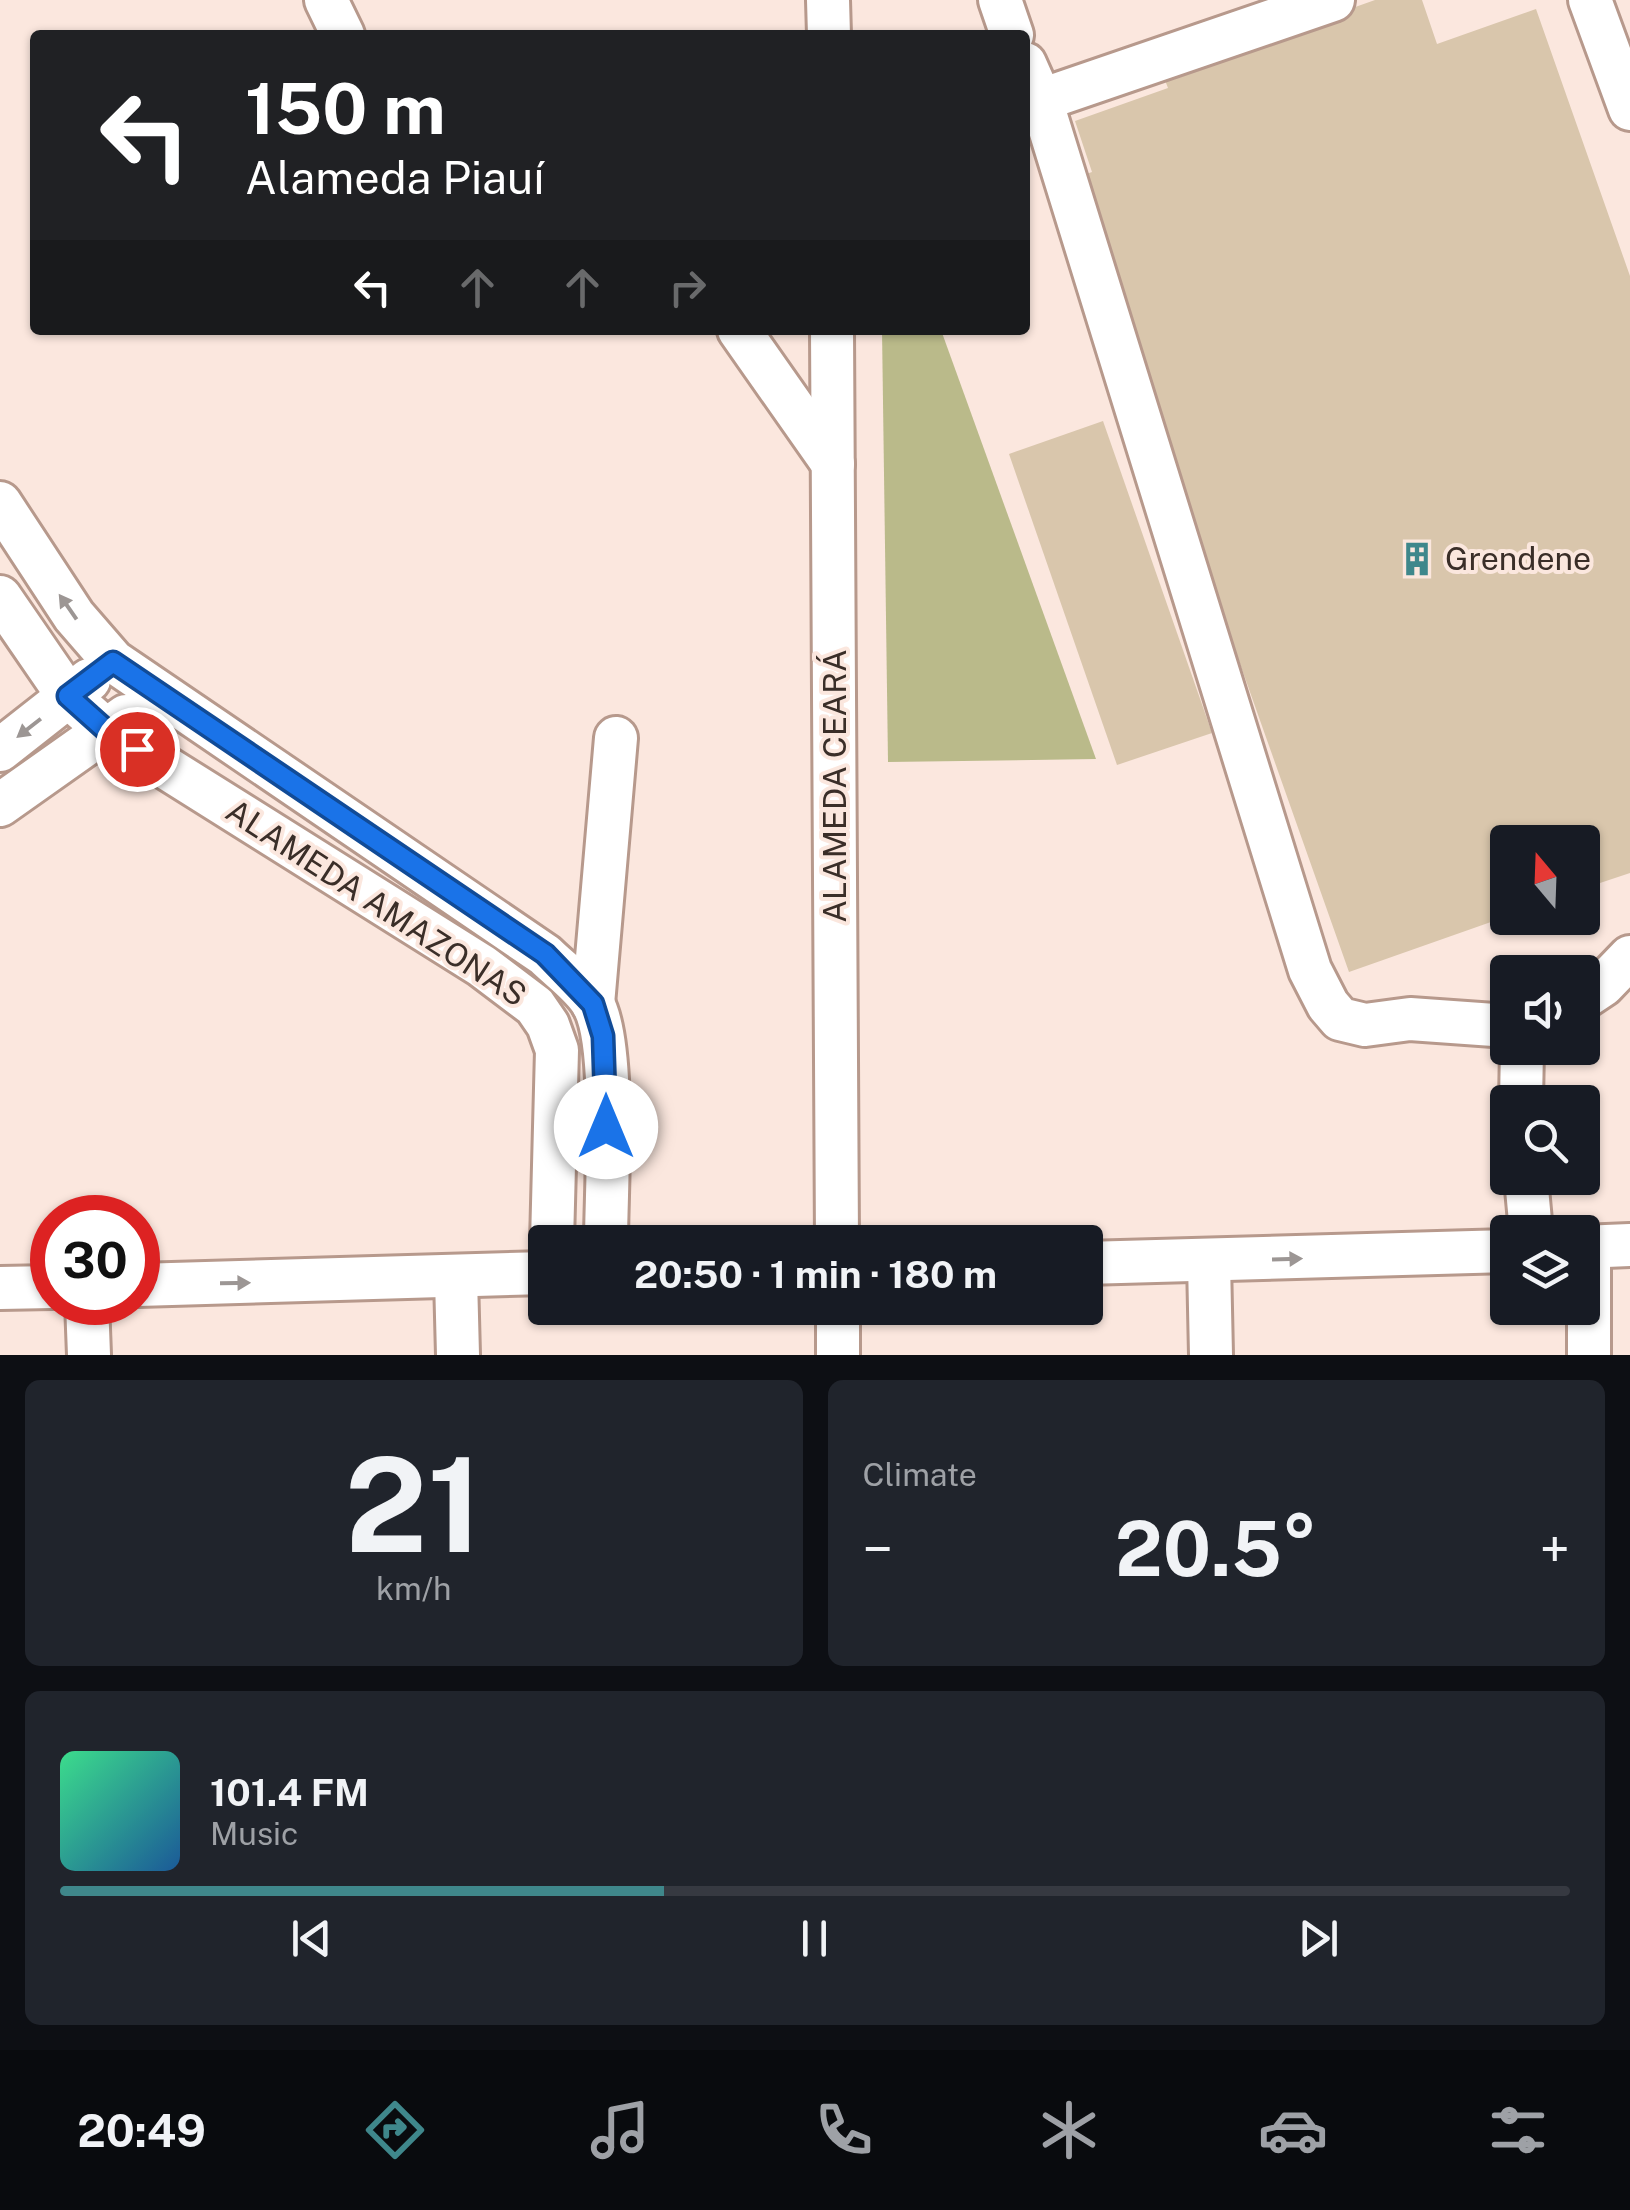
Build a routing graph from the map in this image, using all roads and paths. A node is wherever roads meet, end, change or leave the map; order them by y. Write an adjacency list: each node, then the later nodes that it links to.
1 (326, 0): 6 (street)
2 (828, 0): 7 (street)
3 (1000, 0): 8 (street)
4 (1333, 0): 9 (street)
5 (1590, 0): 10 (street)
6 (341, 30)
7 (828, 30)
8 (1010, 30)
9 (1033, 82): 26 (street)
10 (1630, 110)
11 (742, 335): 13 (street)
12 (832, 335): 13 (street, ALAMEDA CEARÁ)
13 (833, 464): 31 (street, ALAMEDA CEARÁ)
14 (0, 503): 16 (street, ALAMEDA AMAZONAS, one-way to 14)
15 (0, 597): 18 (street, ALAMEDA AMAZONAS)
16 (113, 662): 17 (street, ALAMEDA AMAZONAS); 18 (street)
17 (160, 692): 19 (street); 25 (street, ALAMEDA AMAZONAS)
18 (68, 696): 19 (street, ALAMEDA AMAZONAS); 21 (street, one-way to 21)
19 (106, 730): 22 (street); 28 (street, ALAMEDA AMAZONAS)
20 (616, 738): 25 (street)
21 (0, 750)
22 (0, 805)
23 (1630, 956): 24 (street)
24 (1600, 987)
25 (593, 1004): 27 (street)
26 (1490, 1025)
27 (606, 1089): 28 (street); 30 (street)
28 (554, 1090): 29 (street, ALAMEDA AMAZONAS)
29 (552, 1225)
30 (606, 1225)
31 (837, 1225)
32 (1601, 1246): 47 (street)
33 (1490, 1251): 34 (street, one-way to 33)
34 (1209, 1262): 35 (street); 46 (street)
35 (1103, 1263)
36 (528, 1274): 37 (street)
37 (456, 1278): 38 (street, one-way to 37); 44 (street)
38 (160, 1285)
39 (30, 1287): 40 (street)
40 (0, 1288)
41 (88, 1325): 43 (street)
42 (838, 1325): 45 (street)
43 (89, 1355)
44 (458, 1355)
45 (838, 1355)
46 (1211, 1355)
47 (1589, 1355)

